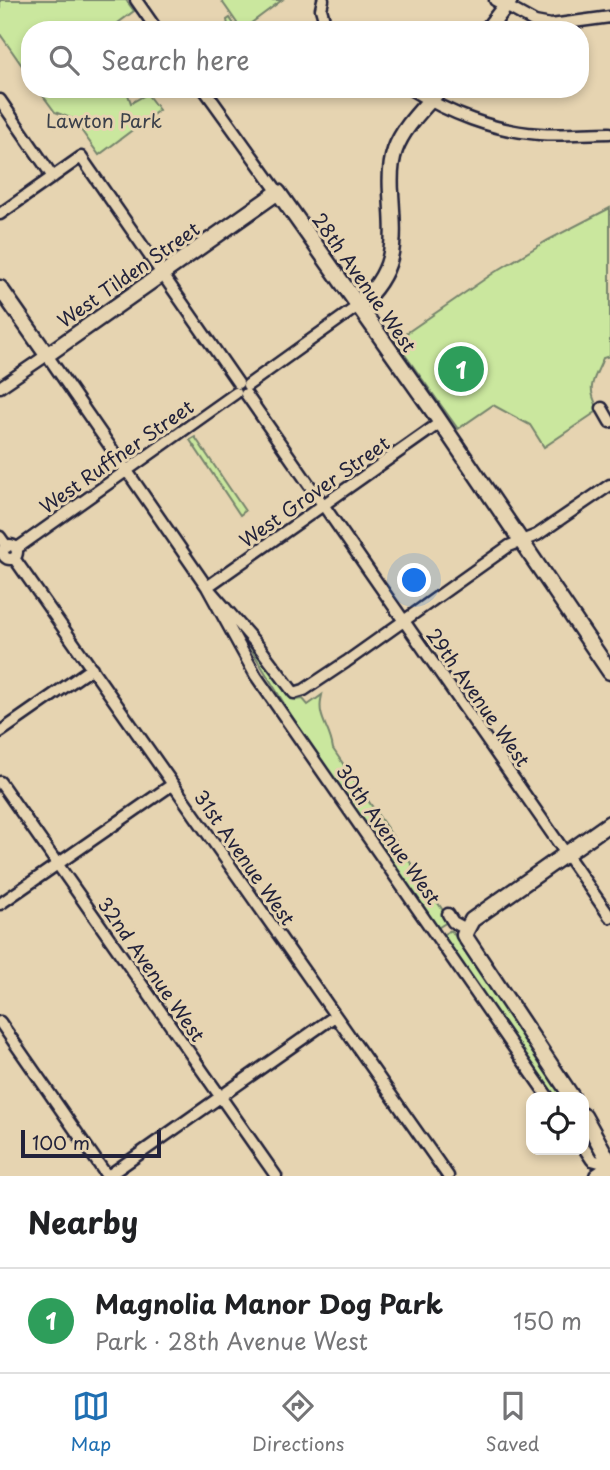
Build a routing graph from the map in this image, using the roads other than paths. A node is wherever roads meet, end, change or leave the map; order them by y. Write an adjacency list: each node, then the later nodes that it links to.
1 (136, 0): 5 (street)
2 (323, 0): 6 (street)
3 (503, 2): 7 (street); 8 (street)
4 (610, 16): 9 (street)
5 (151, 21)
6 (324, 21)
7 (491, 21)
8 (533, 21)
9 (577, 21)
10 (210, 98): 17 (street, 28th Avenue West)
11 (423, 98): 14 (street)
12 (432, 98): 14 (street)
13 (0, 100): 16 (street)
14 (429, 102): 15 (street); 21 (street)
15 (610, 133)
16 (53, 177): 18 (street); 19 (street, 29th Avenue West)
17 (278, 192): 19 (street, West Tilden Street); 21 (street, 28th Avenue West)
18 (0, 214)
19 (162, 274): 22 (street, West Tilden Street); 24 (street, 29th Avenue West)
20 (0, 288): 22 (street, 30th Avenue West)
21 (358, 306): 24 (street, West Ruffner Street); 26 (street, 28th Avenue West)
22 (47, 355): 23 (street, West Tilden Street); 28 (street, 30th Avenue West)
23 (0, 387)
24 (242, 389): 28 (street, West Ruffner Street); 30 (street, 29th Avenue West)
25 (602, 408): 27 (street)
26 (441, 422): 30 (street, West Grover Street); 32 (street, 28th Avenue West)
27 (610, 422)
28 (126, 470): 33 (street, West Ruffner Street); 34 (street, 30th Avenue West)
29 (610, 485): 32 (street)
30 (323, 505): 34 (street, West Grover Street); 35 (street, 29th Avenue West)
31 (0, 537): 33 (street, 31st Avenue West)
32 (521, 541): 35 (street); 37 (street, 28th Avenue West)
33 (9, 554): 36 (street, 31st Avenue West)
34 (207, 587): 35 (street, 30th Avenue West); 50 (street, 30th Avenue West)
35 (404, 621): 42 (street, 29th Avenue West)
36 (92, 668): 38 (street); 40 (street, 31st Avenue West)
37 (610, 672)
38 (0, 732)
39 (0, 782): 43 (street, 32nd Avenue West)
40 (173, 784): 43 (street); 48 (street, 31st Avenue West)
41 (610, 822): 42 (street)
42 (565, 853): 46 (street, 29th Avenue West); 47 (street)
43 (58, 864): 44 (street); 52 (street, 32nd Avenue West)
44 (0, 904)
45 (448, 914): 47 (street, 30th Avenue West)
46 (610, 917)
47 (466, 929): 51 (street, 30th Avenue West)
48 (335, 1016): 52 (street); 58 (street, 31st Avenue West)
49 (0, 1022): 56 (street)
50 (545, 1092)
51 (569, 1092)
52 (220, 1096): 56 (street); 57 (street, 32nd Avenue West)
53 (589, 1125): 55 (street)
54 (588, 1155): 55 (street)
55 (610, 1165): 59 (street)
56 (107, 1176)
57 (276, 1176)
58 (448, 1176)
59 (597, 1176)

